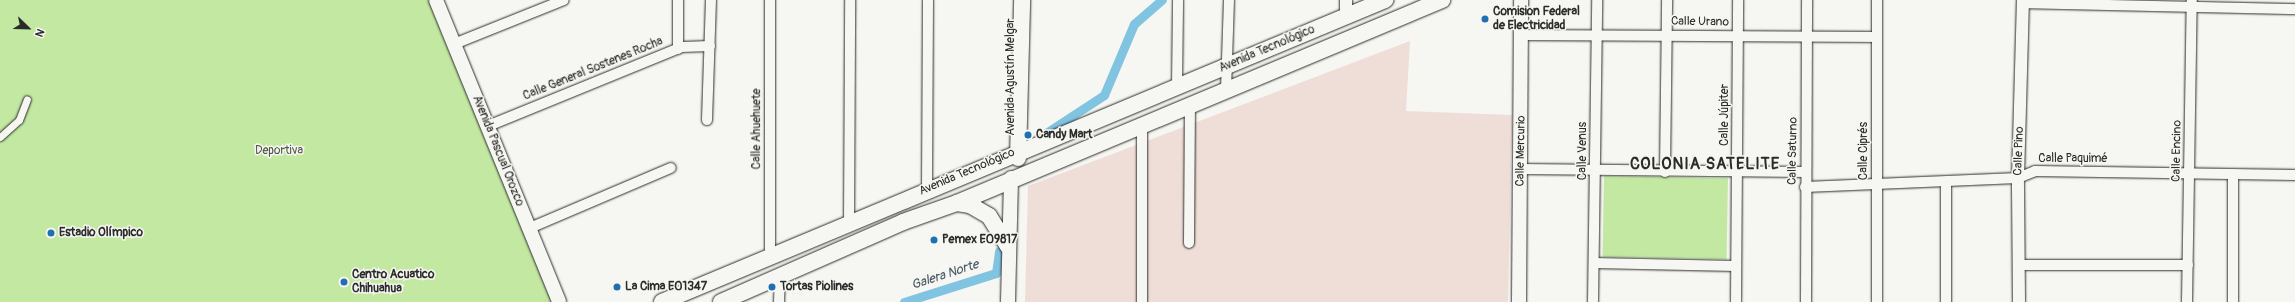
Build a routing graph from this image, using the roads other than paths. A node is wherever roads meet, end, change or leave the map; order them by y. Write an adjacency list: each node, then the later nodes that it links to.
1 (436, 0): 30 (main road, Avenida Pascual Orozco)
2 (564, 0): 30 (street)
3 (678, 0): 32 (street)
4 (711, 0): 31 (street)
5 (770, 0): 65 (street, Calle Ahuehuete)
6 (850, 0): 61 (street)
7 (928, 0): 59 (street)
8 (1011, 0): 44 (main road, Avenida Agustín Melgar)
9 (1022, 0): 41 (main road, Avenida Agustín Melgar)
10 (1228, 0): 33 (street)
11 (1385, 0): 22 (main road, Avenida Tecnológico)
12 (1442, 0): 35 (main road, Avenida Tecnológico)
13 (1521, 0): 25 (main road, Calle Mercurio)
14 (1597, 0): 24 (street, Calle Venus)
15 (1667, 0): 26 (street)
16 (1738, 0): 27 (street, Calle Júpiter)
17 (1807, 0): 28 (street, Calle Saturno)
18 (1877, 0): 29 (street, Calle Ciprés)
19 (2023, 2): 21 (street); 55 (street, Calle Pino)
20 (1178, 3): 34 (street)
21 (2192, 3): 23 (street); 51 (street, Calle Encino)
22 (1346, 8): 33 (main road, Avenida Tecnológico)
23 (2295, 8)
24 (1596, 33): 25 (street, Calle Urano); 26 (street, Calle Urano); 47 (street, Calle Venus)
25 (1523, 35): 46 (main road, Calle Mercurio)
26 (1667, 35): 27 (street, Calle Urano); 49 (street)
27 (1738, 36): 28 (street, Calle Urano); 48 (street, Calle Júpiter)
28 (1807, 37): 29 (street, Calle Urano); 50 (street, Calle Saturno)
29 (1877, 38): 56 (street, Calle Ciprés)
30 (454, 44): 39 (main road, Avenida Pascual Orozco)
31 (710, 46): 32 (street, Calle General Sostenes Rocha); 38 (street)
32 (678, 49): 39 (street, Calle General Sostenes Rocha)
33 (1226, 66): 34 (main road, Avenida Tecnológico); 35 (street)
34 (1177, 86): 43 (main road, Avenida Tecnológico)
35 (1226, 90): 37 (main road, Avenida Tecnológico)
36 (27, 99): 42 (street)
37 (1190, 105): 40 (main road, Avenida Tecnológico); 63 (street)
38 (707, 120)
39 (488, 126): 62 (main road, Avenida Pascual Orozco)
40 (1142, 127): 54 (main road, Avenida Tecnológico); 76 (street)
41 (1021, 128): 43 (main road); 44 (main road, Avenida Agustín Melgar)
42 (0, 137)
43 (1043, 140): 44 (main road, Avenida Tecnológico)
44 (1016, 151): 54 (main road, Avenida Agustín Melgar); 59 (main road, Avenida Tecnológico)
45 (671, 168): 62 (street)
46 (1521, 169): 47 (street); 77 (main road, Calle Mercurio)
47 (1596, 171): 49 (street); 66 (street, Calle Venus)
48 (1737, 171): 49 (street); 50 (street); 69 (street, Calle Júpiter)
49 (1665, 172)
50 (1805, 172): 58 (street, Calle Saturno)
51 (2189, 173): 52 (street, Calle Paquimé); 55 (street, Calle Paquimé); 68 (street, Calle Encino)
52 (2233, 174): 53 (street, Calle Paquimé); 85 (street)
53 (2295, 175)
54 (1011, 178): 60 (main road, Avenida Tecnológico); 64 (main road, Avenida Agustín Melgar)
55 (2018, 178): 57 (street, Calle Paquimé); 67 (street, Calle Pino)
56 (1877, 182): 57 (street, Calle Paquimé); 58 (street, Calle Paquimé); 81 (street, Calle Ciprés)
57 (1946, 182): 82 (street)
58 (1805, 187): 80 (street, Calle Saturno)
59 (926, 190): 61 (main road, Avenida Tecnológico)
60 (957, 203): 64 (main road); 70 (main road, Avenida Tecnológico)
61 (849, 222): 65 (main road, Avenida Tecnológico)
62 (530, 228): 71 (main road, Avenida Pascual Orozco)
63 (1189, 243)
64 (1008, 246): 75 (main road, Avenida Agustín Melgar)
65 (770, 258): 72 (main road, Avenida Tecnológico)
66 (1594, 263): 69 (street); 78 (street, Calle Venus)
67 (2020, 265): 68 (street); 83 (street, Calle Pino)
68 (2188, 265): 84 (street, Calle Encino)
69 (1736, 266): 79 (street, Calle Júpiter)
70 (780, 276): 73 (main road, Avenida Tecnológico); 74 (street)
71 (559, 302)
72 (662, 302)
73 (721, 302)
74 (779, 302)
75 (1008, 302)
76 (1142, 302)
77 (1519, 302)
78 (1593, 302)
79 (1736, 302)
80 (1806, 302)
81 (1877, 302)
82 (1946, 302)
83 (2019, 302)
84 (2187, 302)
85 (2233, 302)

